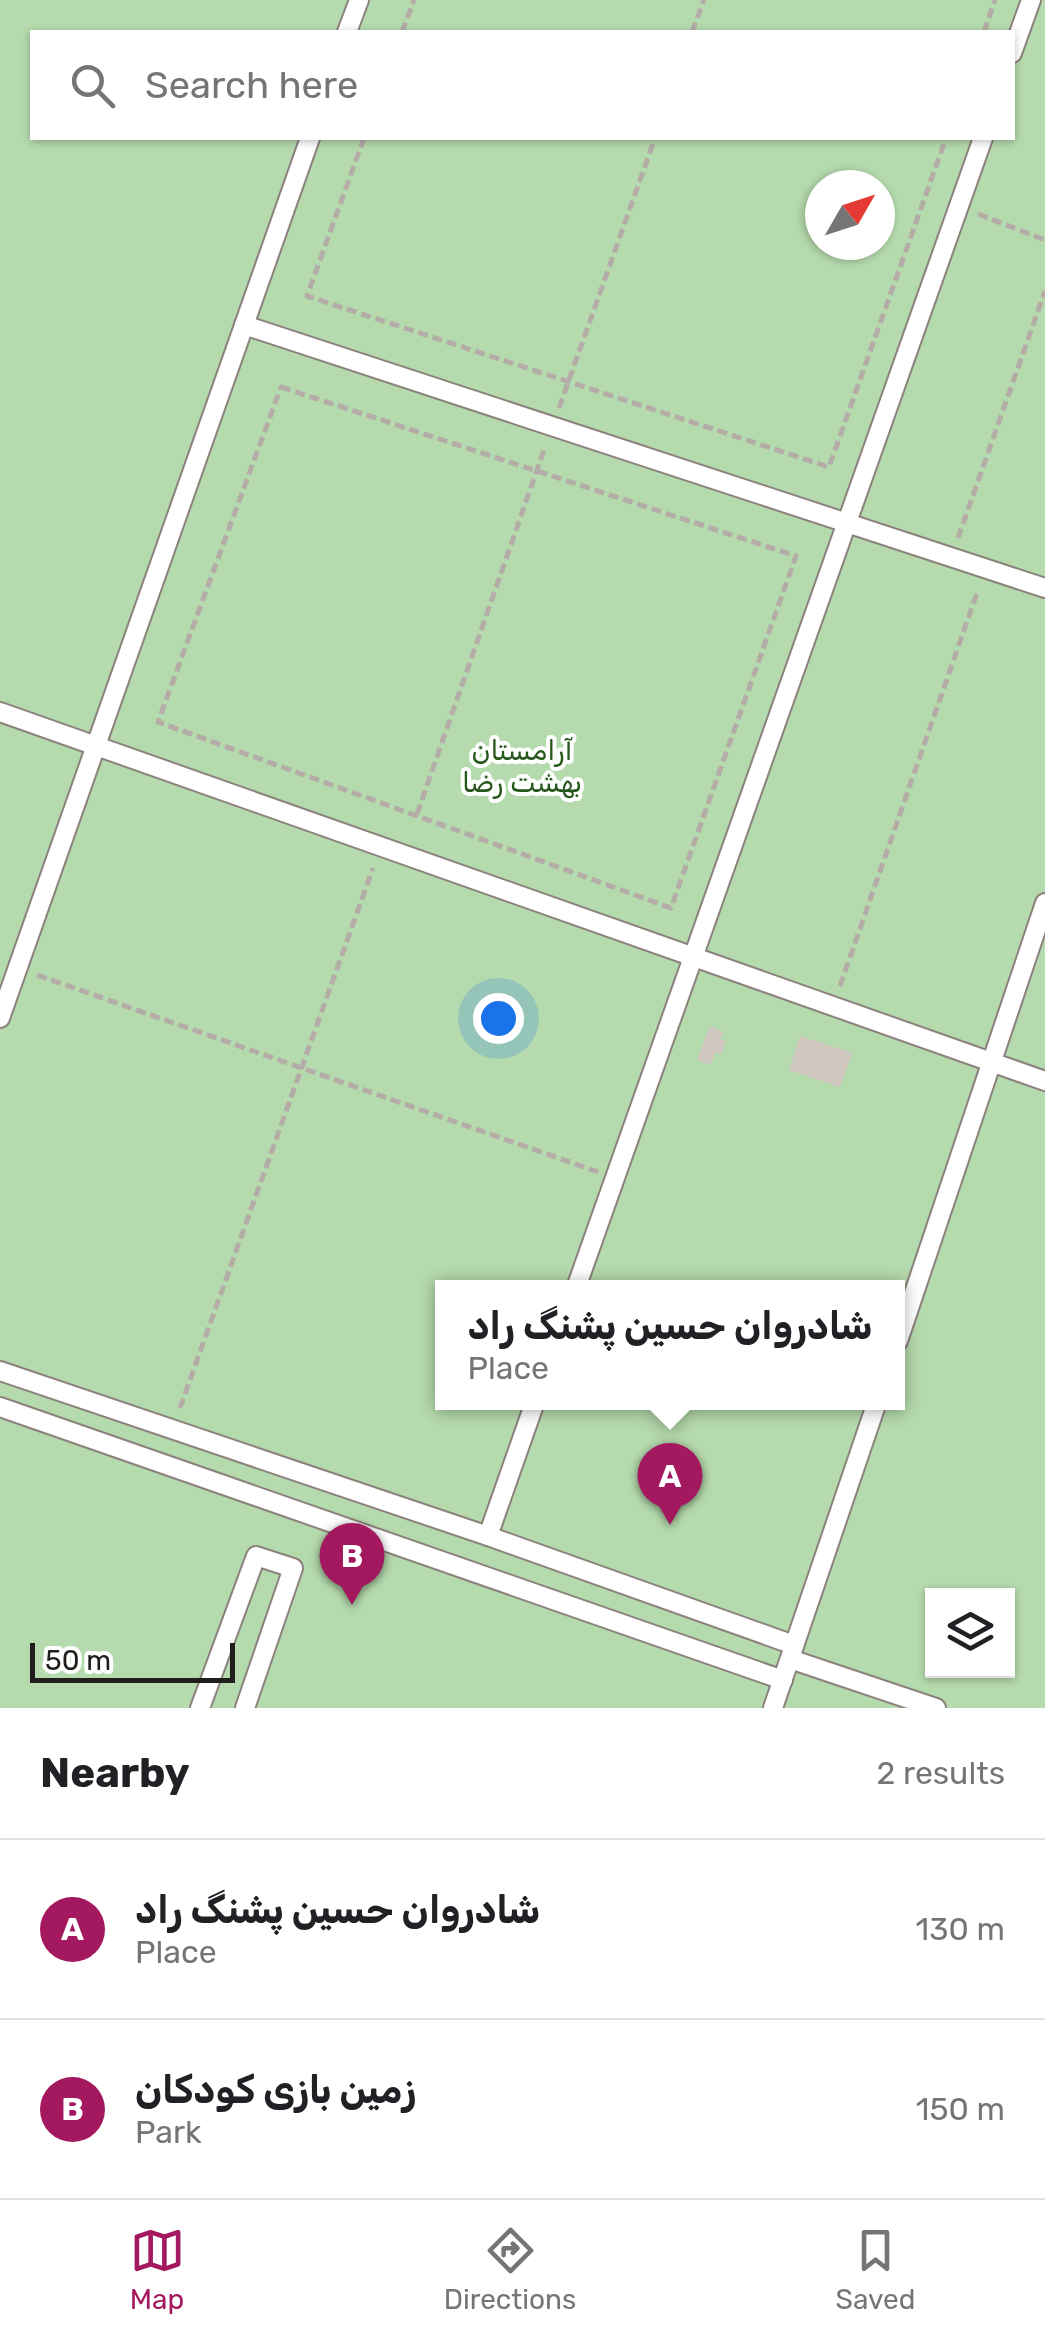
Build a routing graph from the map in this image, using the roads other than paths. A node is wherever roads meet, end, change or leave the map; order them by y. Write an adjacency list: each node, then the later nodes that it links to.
1 (359, 0): 3 (lane)
2 (1031, 0): 4 (lane)
3 (348, 30)
4 (1015, 45)
5 (309, 140): 7 (lane)
6 (981, 140): 8 (lane)
7 (244, 326): 8 (lane); 11 (lane)
8 (846, 522): 9 (lane); 13 (lane)
9 (1045, 588)
10 (0, 712): 11 (lane)
11 (96, 746): 13 (lane); 14 (lane)
12 (1045, 903): 15 (lane)
13 (693, 956): 15 (lane); 17 (lane)
14 (0, 1018)
15 (992, 1062): 16 (lane); 18 (lane)
16 (1045, 1080)
17 (579, 1280)
18 (905, 1320)
19 (0, 1371): 23 (lane)
20 (0, 1407): 25 (lane)
21 (532, 1410): 23 (lane)
22 (874, 1410): 24 (lane)
23 (488, 1536): 24 (lane)
24 (792, 1652): 25 (lane); 29 (lane)
25 (783, 1680): 28 (lane)
26 (200, 1708): 27 (lane)
27 (245, 1708)
28 (773, 1708)
29 (936, 1708)

